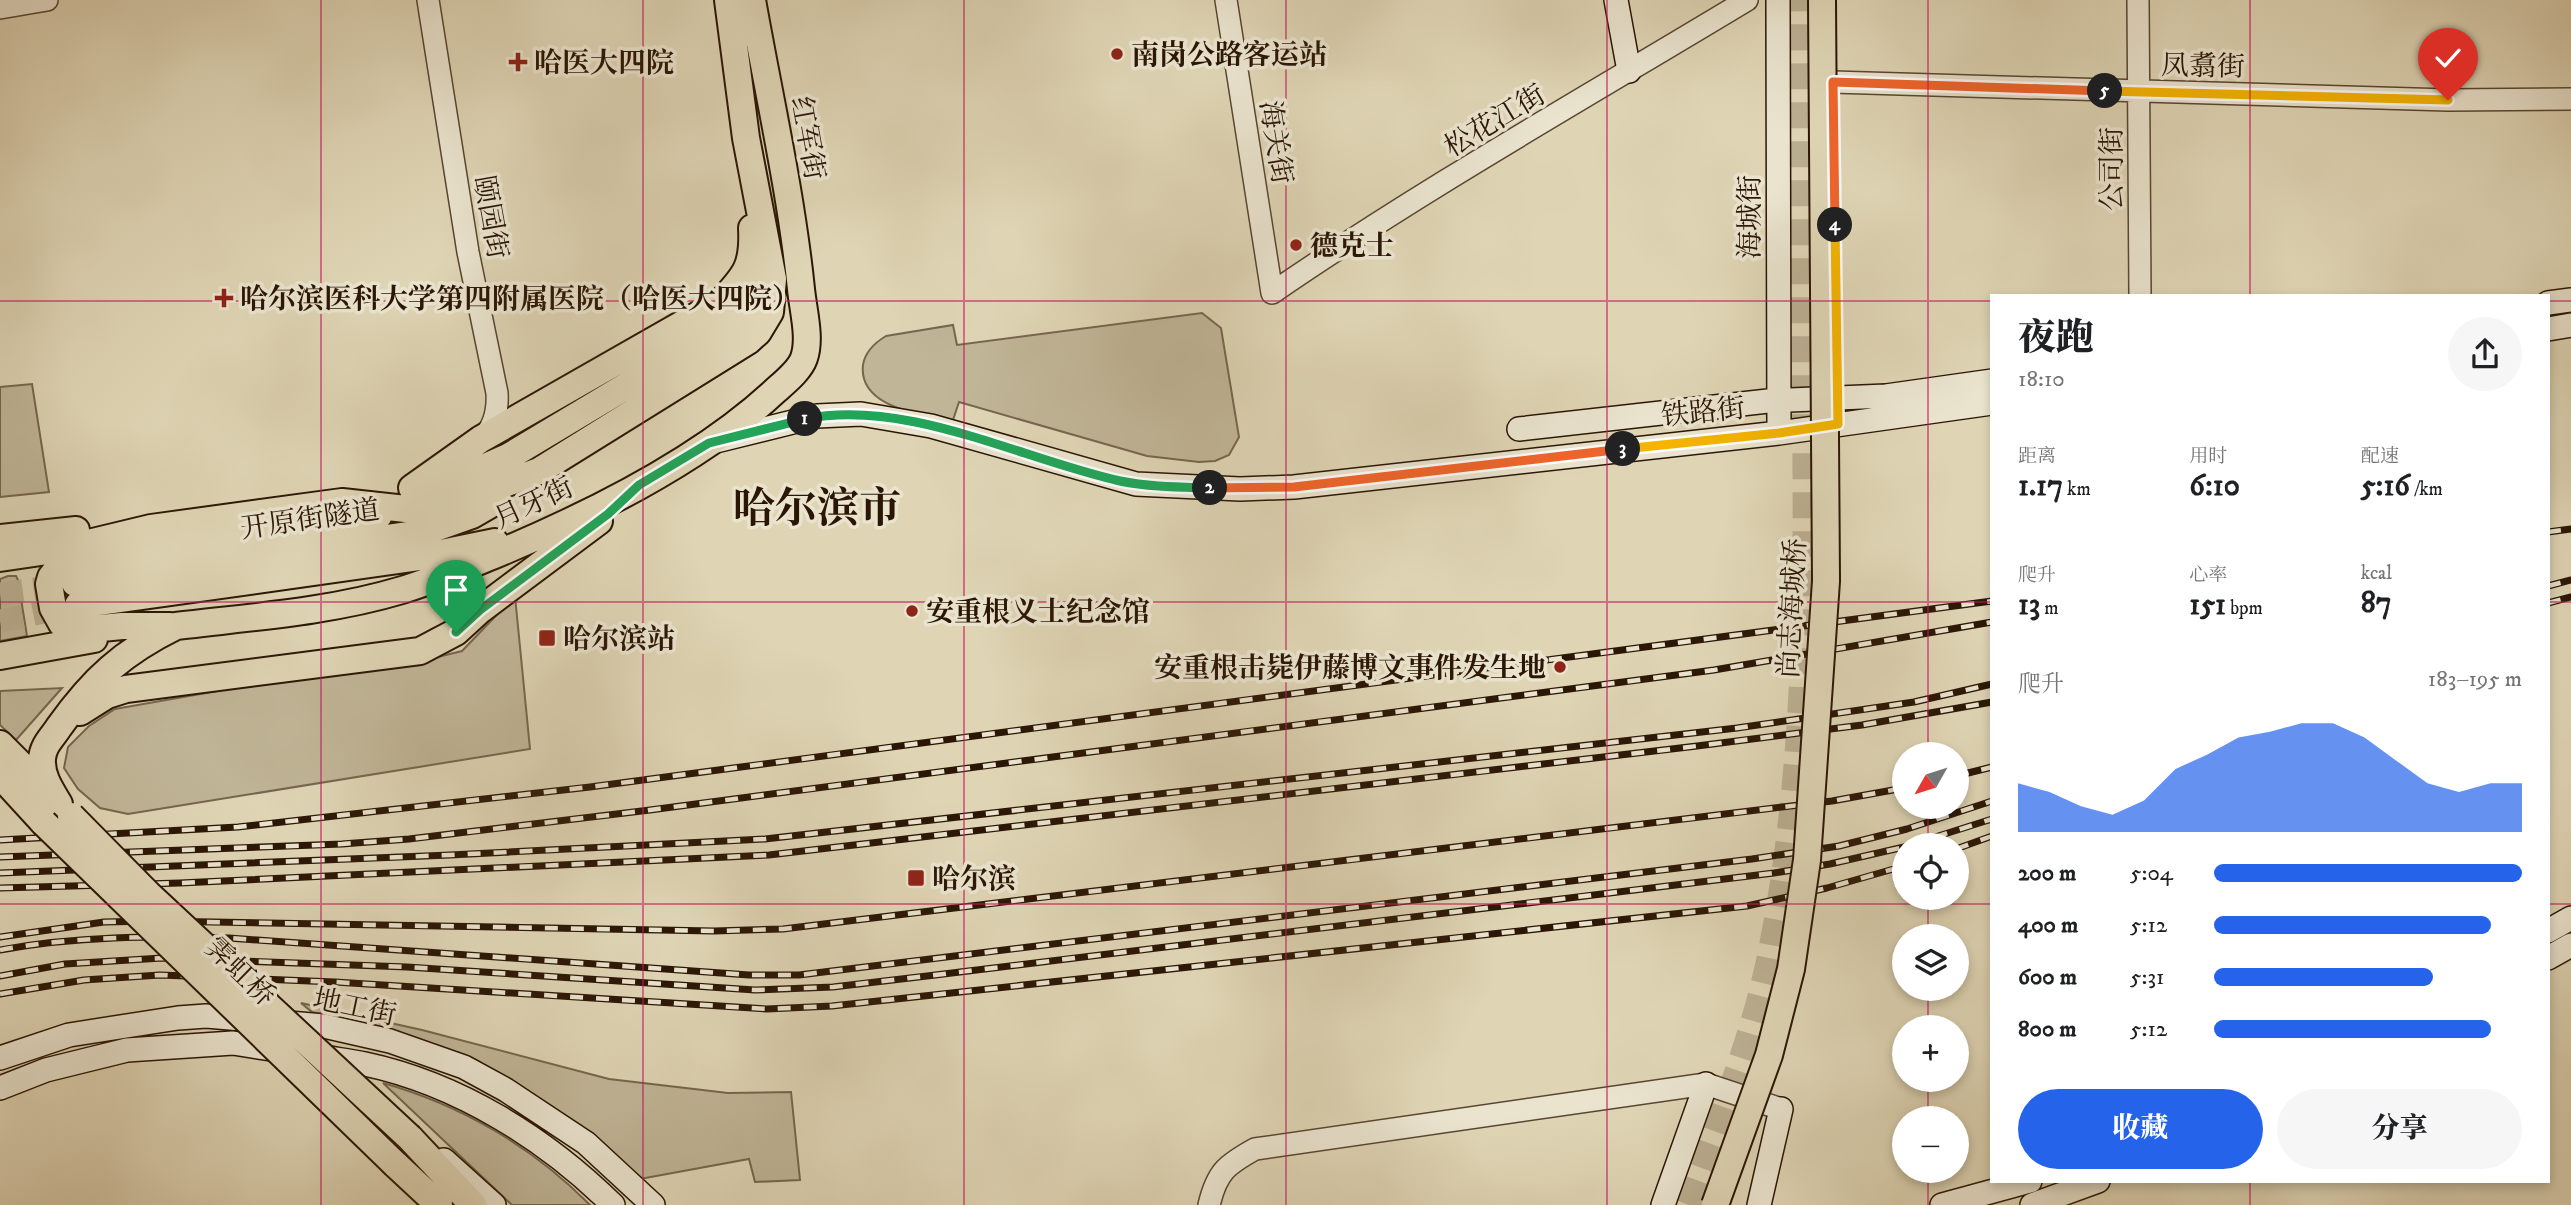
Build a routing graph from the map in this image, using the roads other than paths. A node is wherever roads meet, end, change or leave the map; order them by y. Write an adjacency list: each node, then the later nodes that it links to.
1 (47, 0): 12 (street)
2 (428, 0): 33 (street, 颐园街)
3 (729, 0): 17 (main road)
4 (752, 0): 19 (main road, 红军街)
5 (1226, 0): 20 (street, 海关街)
6 (1616, 0): 13 (main road)
7 (1747, 0): 13 (street, 松花江街)
8 (1778, 0): 28 (main road, 海城街)
9 (1822, 0): 68 (main road, 尚志海城桥, bridge)
10 (1833, 0): 14 (main road)
11 (2138, 0): 15 (street, 公司街)
12 (0, 8)
13 (1629, 71): 20 (street, 松花江街)
14 (1833, 82): 15 (street, 凤翥街); 27 (main road)
15 (2139, 92): 16 (street, 凤翥街); 21 (street, 公司街)
16 (2571, 99)
17 (746, 138): 18 (main road, 月牙街); 35 (main road, 月牙街)
18 (753, 243): 33 (main road); 37 (main road, 月牙街)
19 (800, 286): 34 (main road, 月牙街)
20 (1272, 293)
21 (2140, 294)
22 (2571, 300): 23 (main road)
23 (2550, 303)
24 (2571, 325): 25 (main road)
25 (2550, 328)
26 (1990, 381): 27 (main road, 铁路街)
27 (1837, 398): 28 (main road, 铁路街); 30 (main road)
28 (1779, 401): 31 (main road, 铁路街); 32 (main road, 海城街)
29 (1990, 403): 30 (main road, 铁路街)
30 (1838, 424): 32 (main road, 铁路街)
31 (1519, 429)
32 (1779, 433): 34 (main road, 铁路街)
33 (481, 439): 37 (main road)
34 (709, 443): 36 (main road, 月牙街)
35 (539, 471): 37 (main road, 月牙街); 39 (main road, 开原街隧道)
36 (639, 485): 39 (main road, 月牙街); 44 (main road)
37 (413, 499): 38 (main road, 月牙街); 42 (main road)
38 (151, 528): 40 (main road, 月牙街); 41 (main road, 月牙街)
39 (553, 531): 42 (main road, 月牙街)
40 (0, 538)
41 (0, 558)
42 (176, 626): 43 (main road, 月牙街); 44 (main road, 月牙街)
43 (0, 656)
44 (55, 734): 47 (main road, 月牙街)
45 (0, 744): 47 (main road)
46 (0, 775): 47 (main road)
47 (58, 814): 56 (main road, 霁虹桥, bridge); 57 (main road, 霁虹桥, bridge)
48 (2571, 918): 49 (main road)
49 (2550, 930)
50 (2571, 945): 51 (main road)
51 (2550, 957)
52 (0, 1058): 65 (main road, 地工街)
53 (1706, 1084): 55 (street); 66 (street); 67 (main road)
54 (0, 1088): 64 (main road, 地工街)
55 (1781, 1109): 69 (main road)
56 (410, 1138): 62 (main road, 霁虹桥); 63 (main road)
57 (402, 1170): 60 (main road); 61 (main road, 霁虹桥)
58 (2023, 1183): 70 (main road)
59 (2092, 1183): 71 (main road)
60 (425, 1205)
61 (439, 1205)
62 (473, 1205)
63 (494, 1205)
64 (613, 1205)
65 (653, 1205)
66 (1209, 1205)
67 (1663, 1205)
68 (1715, 1205)
69 (1759, 1205)
70 (1942, 1205)
71 (2032, 1205)

